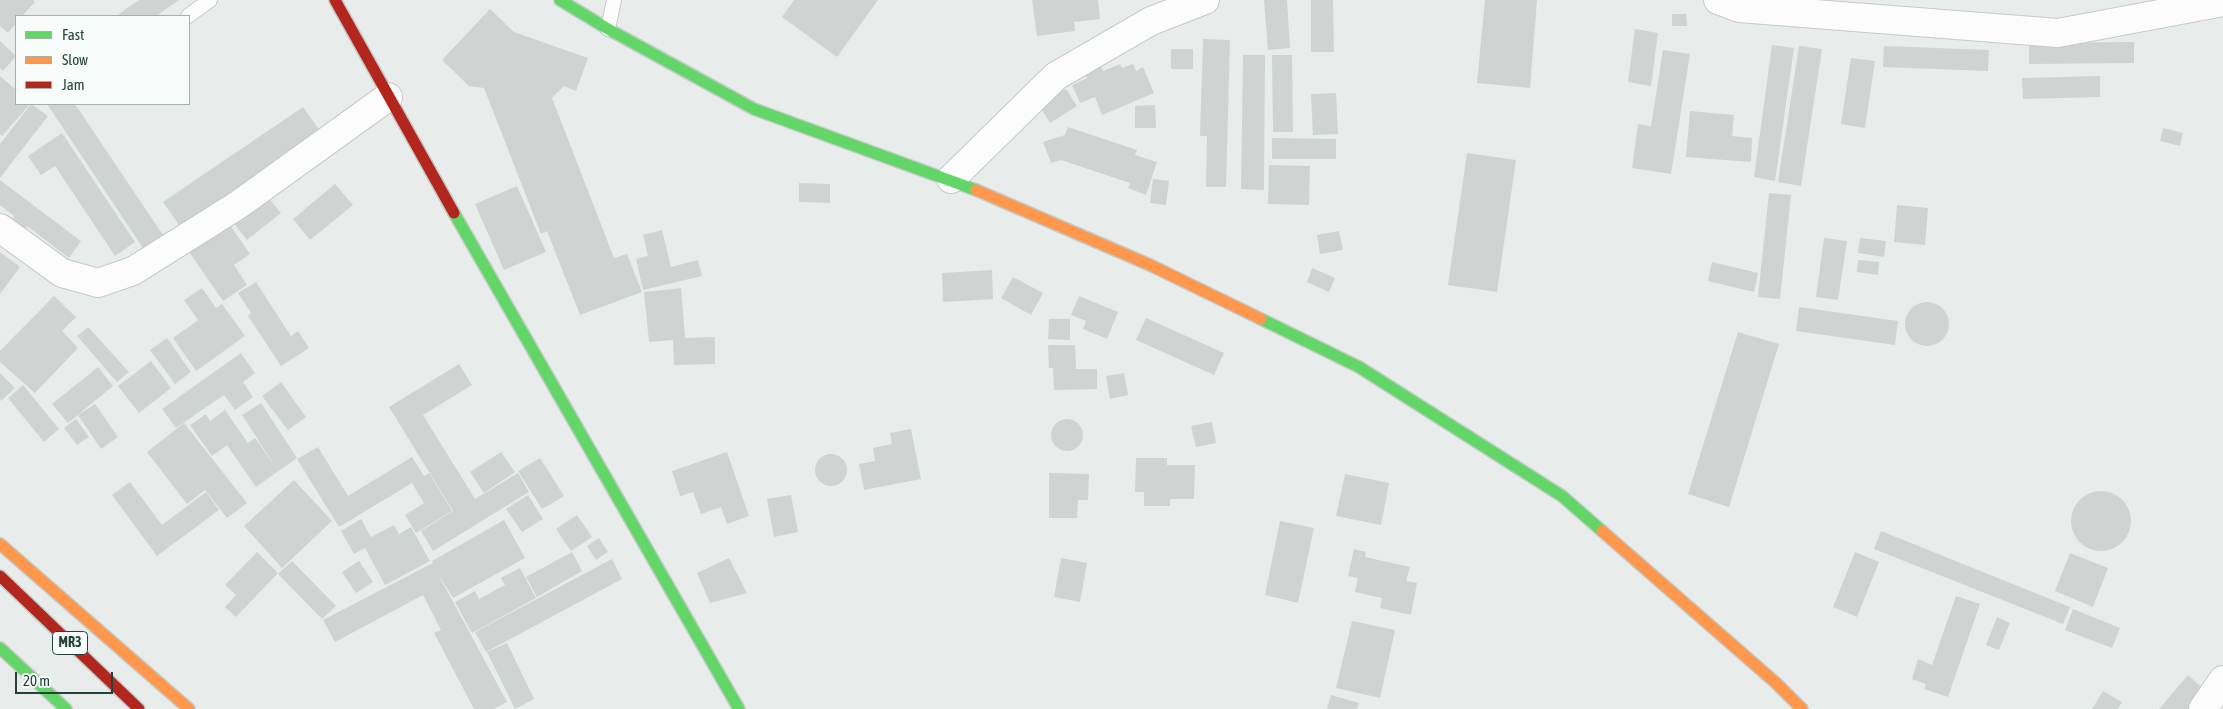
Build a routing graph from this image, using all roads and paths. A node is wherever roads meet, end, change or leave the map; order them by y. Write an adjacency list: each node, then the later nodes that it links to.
1 (210, 0): 8 (lane)
2 (336, 0): 10 (main road)
3 (560, 0): 9 (main road)
4 (614, 0): 9 (lane)
5 (1205, 0): 11 (street)
6 (1718, 0): 7 (street)
7 (2223, 2)
8 (189, 15)
9 (608, 29): 11 (main road)
10 (388, 97): 12 (street); 20 (main road)
11 (951, 179): 21 (main road)
12 (0, 228)
13 (0, 544): 19 (main road)
14 (0, 576): 18 (main road, MR3)
15 (0, 648): 17 (main road)
16 (2223, 680): 22 (street)
17 (66, 709)
18 (140, 709)
19 (189, 709)
20 (739, 709)
21 (1802, 709)
22 (2203, 709)

